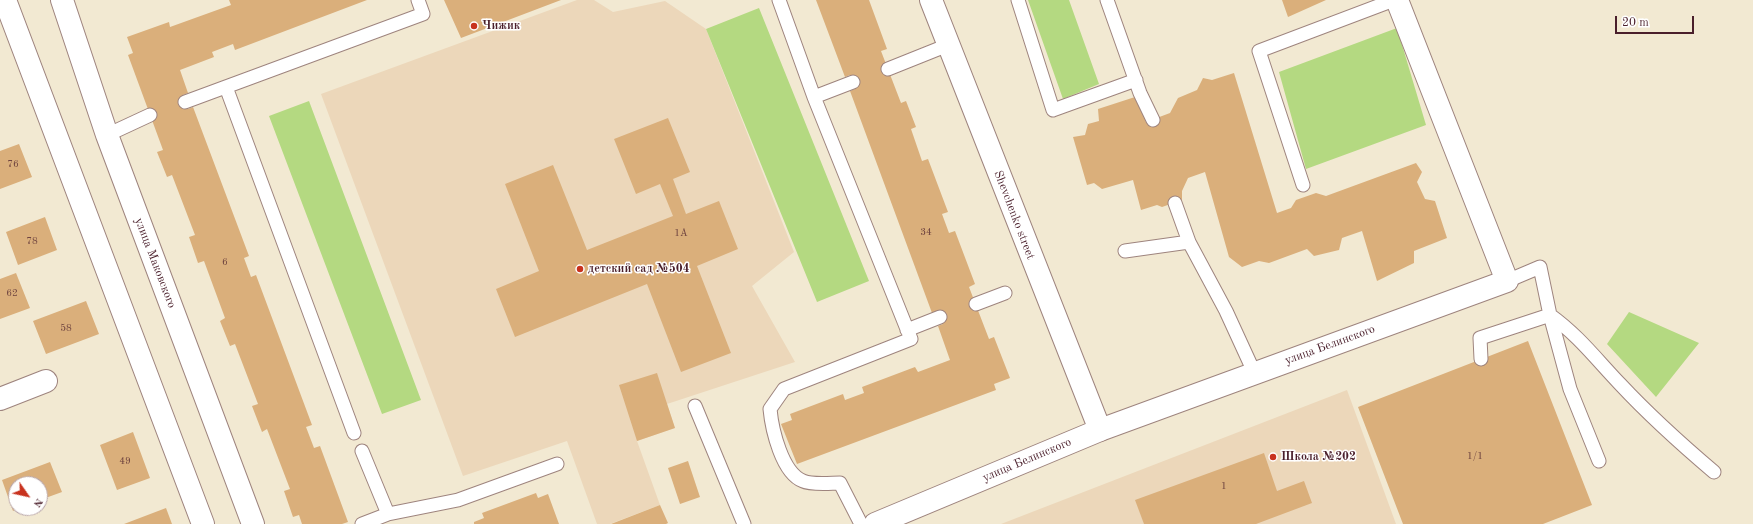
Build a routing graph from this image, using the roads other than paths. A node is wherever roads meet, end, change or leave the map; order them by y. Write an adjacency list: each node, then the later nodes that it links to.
1 (5, 0): 41 (street)
2 (62, 0): 18 (street, улица Маковского)
3 (418, 0): 13 (lane)
4 (779, 0): 14 (lane)
5 (931, 0): 9 (street, Shevchenko street)
6 (1018, 0): 11 (lane)
7 (1107, 0): 11 (lane)
8 (1395, 0): 19 (lane); 23 (street)
9 (948, 45): 10 (lane); 34 (street, Shevchenko street)
10 (888, 69)
11 (1136, 80): 17 (lane)
12 (853, 82): 14 (lane)
13 (226, 87): 15 (lane); 35 (lane)
14 (814, 97): 28 (lane)
15 (185, 102)
16 (150, 115): 18 (lane)
17 (1153, 120)
18 (107, 135): 42 (street, улица Маковского)
19 (1303, 185)
20 (1175, 203): 21 (lane)
21 (1189, 242): 22 (lane); 30 (lane)
22 (1125, 251)
23 (1507, 280): 26 (lane); 30 (street, улица Белинского)
24 (1004, 293): 25 (lane)
25 (976, 304)
26 (1550, 316): 29 (lane); 37 (lane); 39 (lane)
27 (940, 317): 28 (lane)
28 (907, 330): 45 (lane)
29 (1481, 359)
30 (1254, 372): 34 (street, улица Белинского)
31 (46, 381): 32 (street)
32 (0, 399)
33 (695, 406): 44 (lane)
34 (1100, 430): 46 (street, улица Белинского)
35 (354, 433)
36 (362, 451): 40 (lane)
37 (1599, 461)
38 (557, 464): 40 (lane)
39 (1714, 472)
40 (388, 514): 43 (lane)
41 (203, 524)
42 (253, 524)
43 (362, 524)
44 (744, 524)
45 (861, 524)
46 (875, 524)

